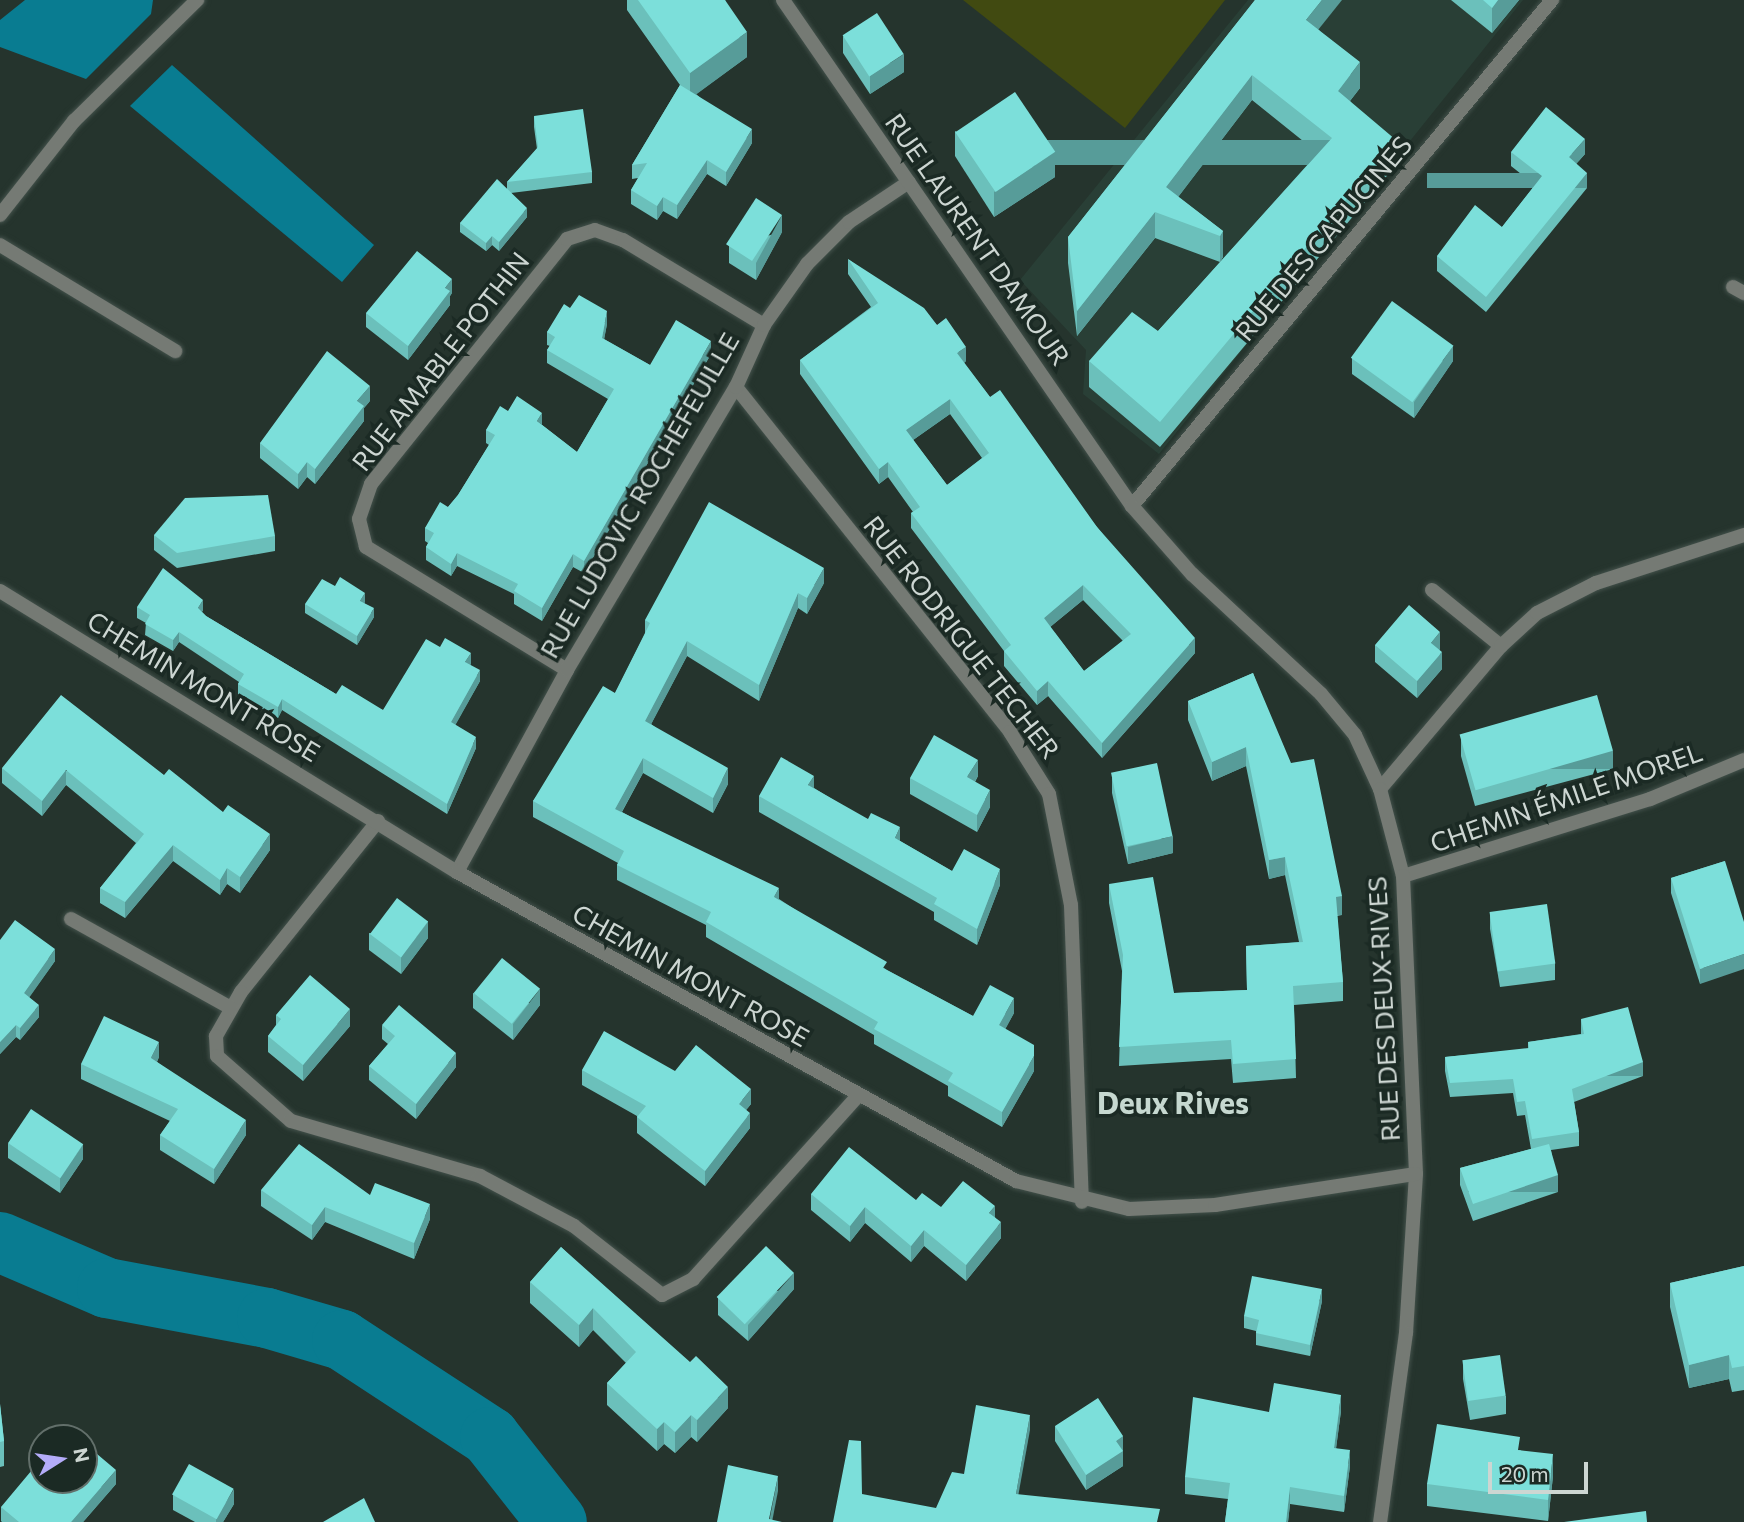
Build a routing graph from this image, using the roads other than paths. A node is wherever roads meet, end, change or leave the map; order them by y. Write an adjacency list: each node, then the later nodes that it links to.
1 (197, 0): 4 (street)
2 (783, 0): 5 (street, RUE LAURENT DAMOUR)
3 (1552, 0): 11 (street, RUE DES CAPUCINES)
4 (179, 6): 6 (street)
5 (909, 182): 8 (street, RUE LUDOVIC ROCHEFEUILLE); 11 (street, RUE LAURENT DAMOUR)
6 (0, 215)
7 (0, 246): 9 (street)
8 (764, 325): 10 (street, RUE LUDOVIC ROCHEFEUILLE); 16 (street, RUE AMABLE POTHIN)
9 (175, 351)
10 (736, 387): 16 (street, RUE LUDOVIC ROCHEFEUILLE); 26 (street, RUE RODRIGUE TECHER)
11 (1132, 506): 18 (street, RUE DES DEUX-RIVES)
12 (1744, 535): 15 (street)
13 (1432, 590): 15 (street)
14 (0, 591): 19 (street, CHEMIN MONT ROSE)
15 (1501, 646): 18 (street)
16 (567, 670): 20 (street, RUE LUDOVIC ROCHEFEUILLE)
17 (1744, 761): 21 (street, CHEMIN ÉMILE MOREL)
18 (1380, 789): 21 (street, RUE DES DEUX-RIVES)
19 (378, 821): 20 (street, CHEMIN MONT ROSE); 23 (street)
20 (457, 872): 24 (street, CHEMIN MONT ROSE)
21 (1403, 876): 25 (street, RUE DES DEUX-RIVES)
22 (71, 919): 23 (street)
23 (231, 1008): 24 (street)
24 (857, 1097): 26 (street, CHEMIN MONT ROSE)
25 (1416, 1174): 26 (street, CHEMIN MONT ROSE); 27 (street, RUE DES DEUX-RIVES)
26 (1082, 1202)
27 (1380, 1522)

